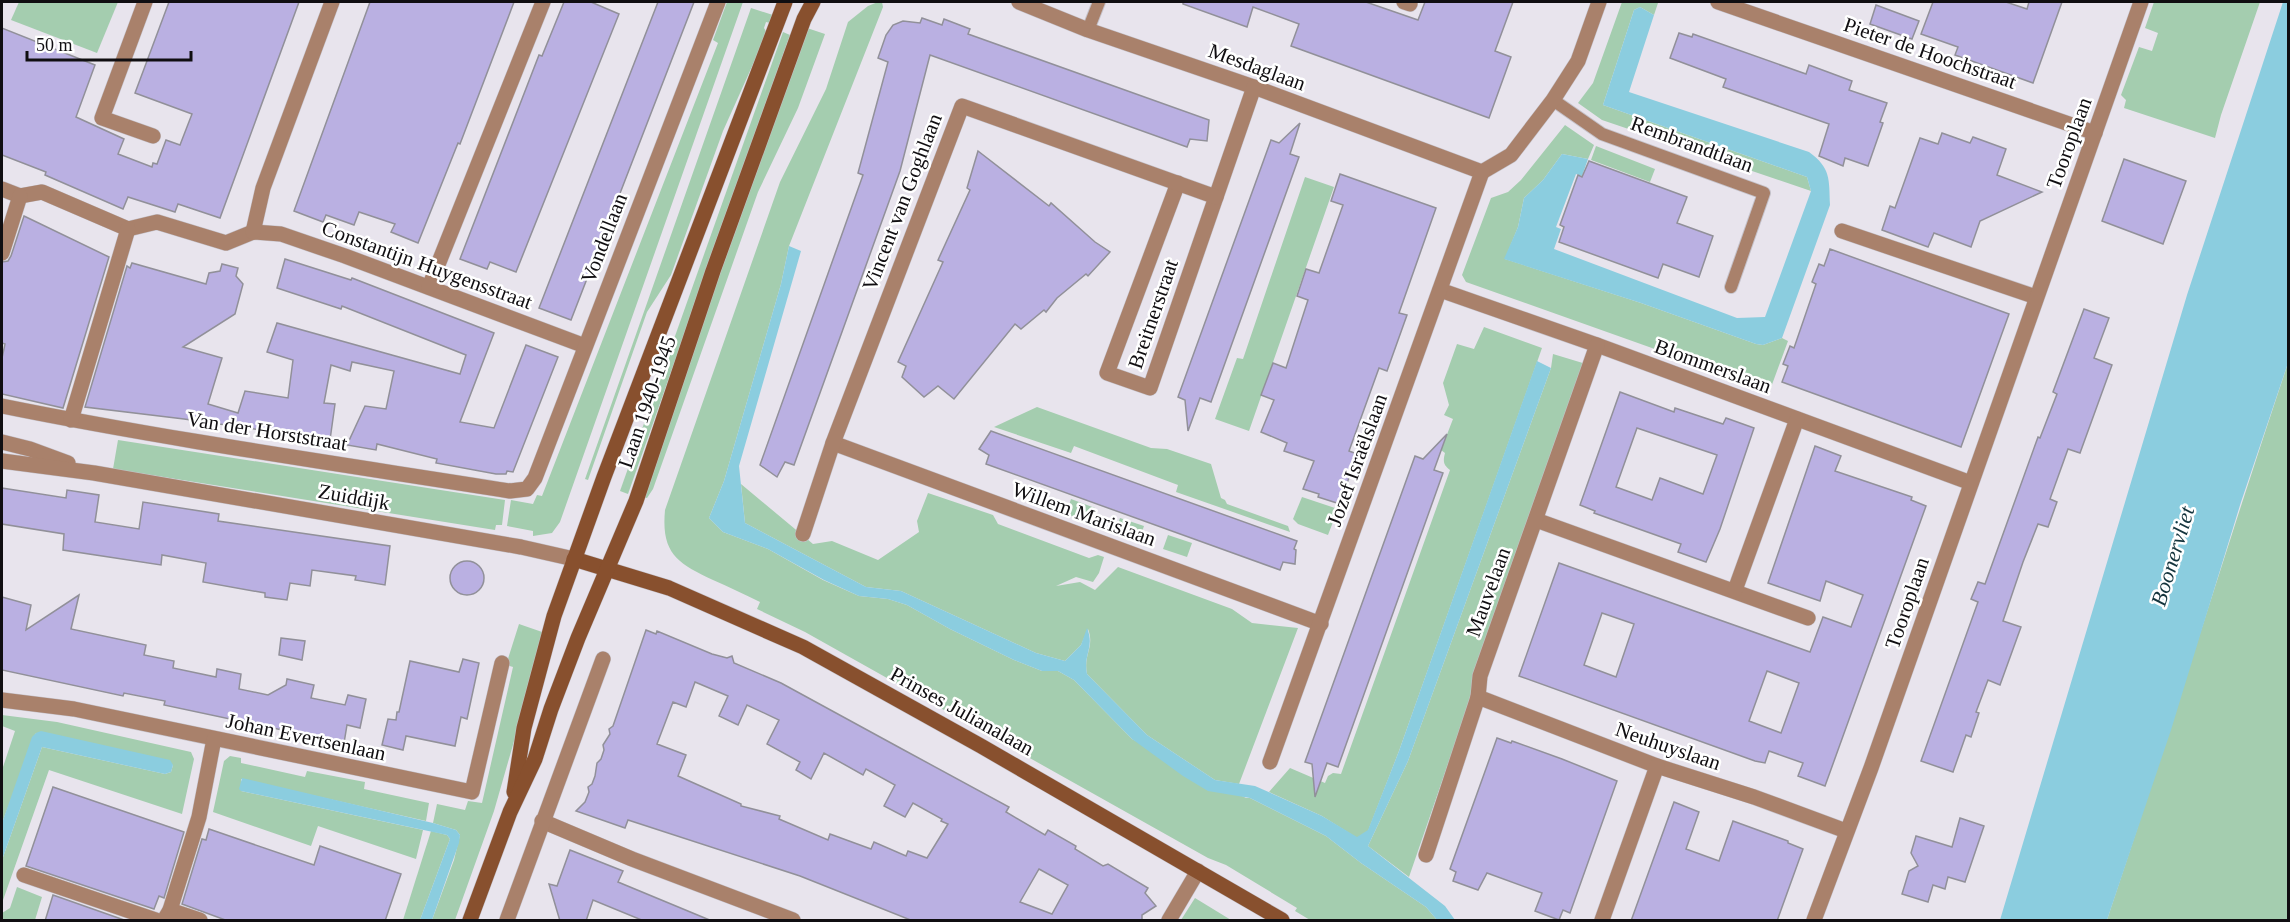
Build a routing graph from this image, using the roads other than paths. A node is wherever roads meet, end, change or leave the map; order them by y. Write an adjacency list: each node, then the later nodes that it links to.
1 (145, 2): 19 (street)
2 (333, 2): 27 (street)
3 (543, 2): 29 (street)
4 (718, 2): 34 (street, Vondellaan)
5 (785, 2): 46 (main road, Laan 1940-1945)
6 (813, 2): 47 (main road, Laan 1940-1945)
7 (1019, 2): 15 (street, Mesdaglaan)
8 (1099, 2): 15 (lane)
9 (1404, 2): 10 (street)
10 (1410, 2)
11 (1599, 2): 17 (street)
12 (1718, 2): 14 (street, Pieter de Hoochstraat)
13 (2141, 2): 18 (street, Tooroplaan)
14 (1757, 8): 18 (street, Pieter de Hoochstraat)
15 (1088, 30): 16 (street, Mesdaglaan)
16 (1254, 87): 20 (street, Mesdaglaan); 24 (street, Breitnerstraat)
17 (1553, 100): 20 (street); 30 (lane, Rembrandtlaan)
18 (2095, 133): 32 (street, Tooroplaan)
19 (153, 136)
20 (1482, 172): 31 (street, Jozef Israëlslaan)
21 (1178, 183): 24 (street, Vincent van Goghlaan); 24 (street, Breitnerstraat); 39 (street, Vincent van Goghlaan)
22 (2, 189): 23 (street)
23 (20, 196): 25 (street); 28 (street)
24 (1216, 197)
25 (128, 229): 27 (street); 37 (street)
26 (1842, 231): 32 (street)
27 (253, 232): 29 (street, Constantijn Huygensstraat)
28 (2, 253)
29 (429, 287): 34 (street, Constantijn Huygensstraat)
30 (1731, 287)
31 (1440, 290): 33 (street, Blommerslaan); 50 (street, Jozef Israëlslaan)
32 (2036, 297): 42 (street, Tooroplaan)
33 (1597, 345): 36 (street, Blommerslaan); 44 (street, Mauvelaan)
34 (585, 346): 43 (street, Vondellaan)
35 (2, 406): 37 (street, Van der Horststraat)
36 (1797, 419): 42 (street, Blommerslaan); 48 (street)
37 (71, 420): 43 (street, Van der Horststraat)
38 (2, 442): 41 (street, Zuiddijk)
39 (833, 443): 45 (street, Vincent van Goghlaan); 50 (street, Willem Marislaan)
40 (2, 462): 41 (street, Zuiddijk)
41 (94, 473): 46 (street, Zuiddijk)
42 (1971, 483): 60 (street, Tooroplaan)
43 (527, 489)
44 (1536, 520): 48 (street); 53 (street, Mauvelaan)
45 (803, 534)
46 (574, 559): 47 (main road, Zuiddijk); 58 (main road, Laan 1940-1945)
47 (606, 568): 58 (main road, Laan 1940-1945); 62 (main road, Prinses Julianalaan)
48 (1735, 590): 49 (street)
49 (1808, 618)
50 (1321, 624): 56 (street, Jozef Israëlslaan)
51 (603, 659): 59 (street)
52 (502, 663): 55 (street, Johan Evertsenlaan)
53 (1478, 697): 57 (street, Neuhuyslaan); 61 (street, Mauvelaan)
54 (2, 700): 55 (street, Johan Evertsenlaan)
55 (214, 740): 64 (street)
56 (1270, 762)
57 (1657, 766): 60 (street, Neuhuyslaan); 72 (street)
58 (510, 812): 67 (main road, Laan 1940-1945)
59 (542, 821): 68 (street); 69 (street)
60 (1846, 831): 73 (street, Tooroplaan)
61 (1426, 855)
62 (1198, 871): 70 (street); 71 (main road, Prinses Julianalaan)
63 (24, 875): 65 (street)
64 (167, 916): 66 (street)
65 (156, 921)
66 (200, 921)
67 (470, 921)
68 (507, 921)
69 (793, 921)
70 (1168, 921)
71 (1282, 921)
72 (1602, 921)
73 (1814, 921)

